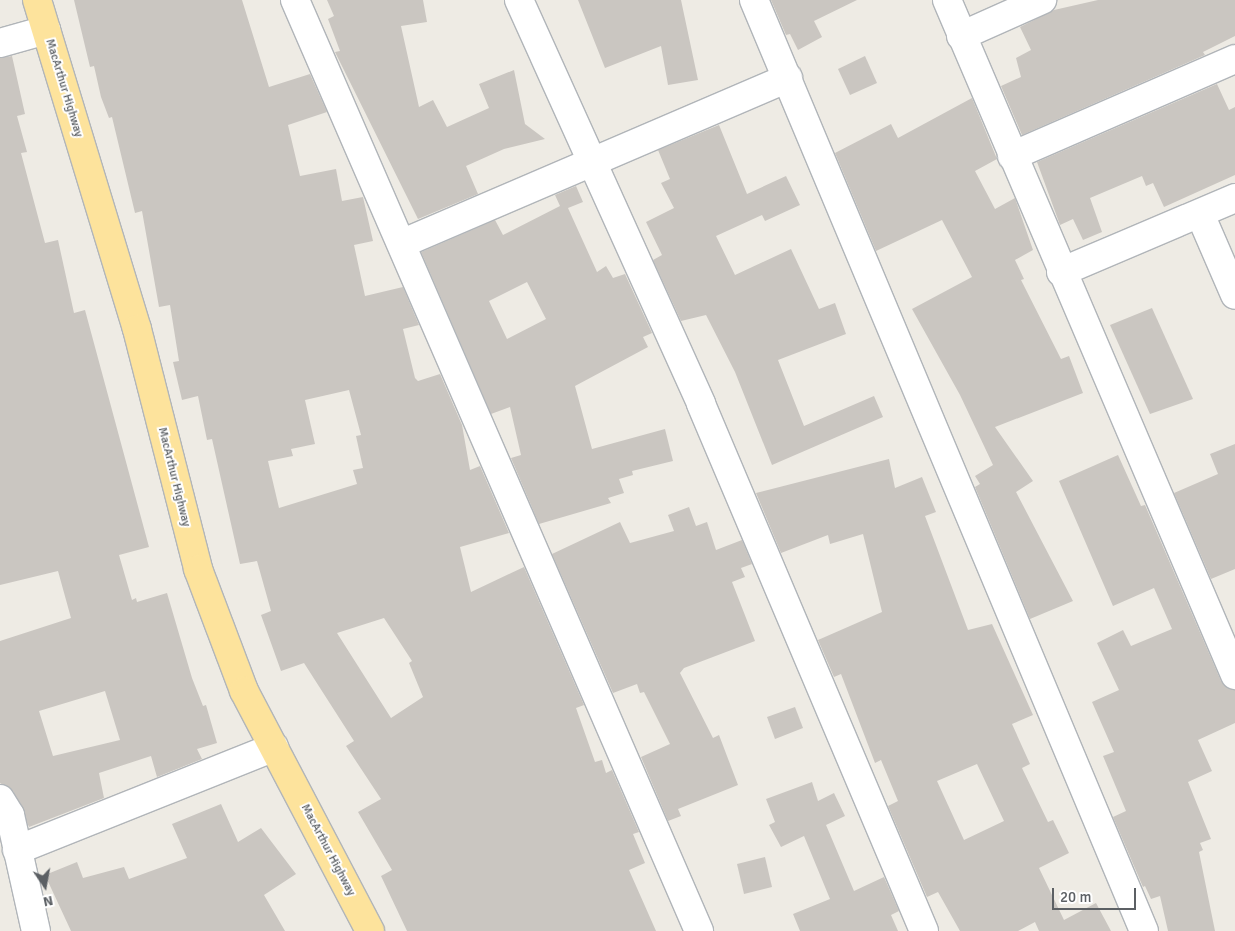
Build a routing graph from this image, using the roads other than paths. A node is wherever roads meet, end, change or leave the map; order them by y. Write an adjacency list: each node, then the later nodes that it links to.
1 (37, 0): 7 (highway, MacArthur Highway)
2 (295, 0): 16 (street)
3 (519, 0): 13 (street)
4 (754, 0): 11 (street)
5 (947, 0): 8 (street)
6 (1042, 0): 8 (street)
7 (46, 30): 9 (street); 20 (highway, MacArthur Highway)
8 (961, 36): 12 (street)
9 (0, 43)
10 (1235, 59): 12 (street)
11 (788, 78): 13 (street); 27 (street)
12 (1012, 156): 17 (street)
13 (591, 163): 16 (street); 26 (street)
14 (1235, 198): 15 (street)
15 (1200, 214): 17 (street); 18 (street)
16 (403, 243): 25 (street)
17 (1061, 272): 19 (street)
18 (1235, 295)
19 (1235, 675)
20 (274, 747): 22 (street); 24 (highway, MacArthur Highway)
21 (0, 798): 22 (street)
22 (17, 850): 23 (street)
23 (36, 931)
24 (370, 931)
25 (699, 931)
26 (924, 931)
27 (1144, 931)

